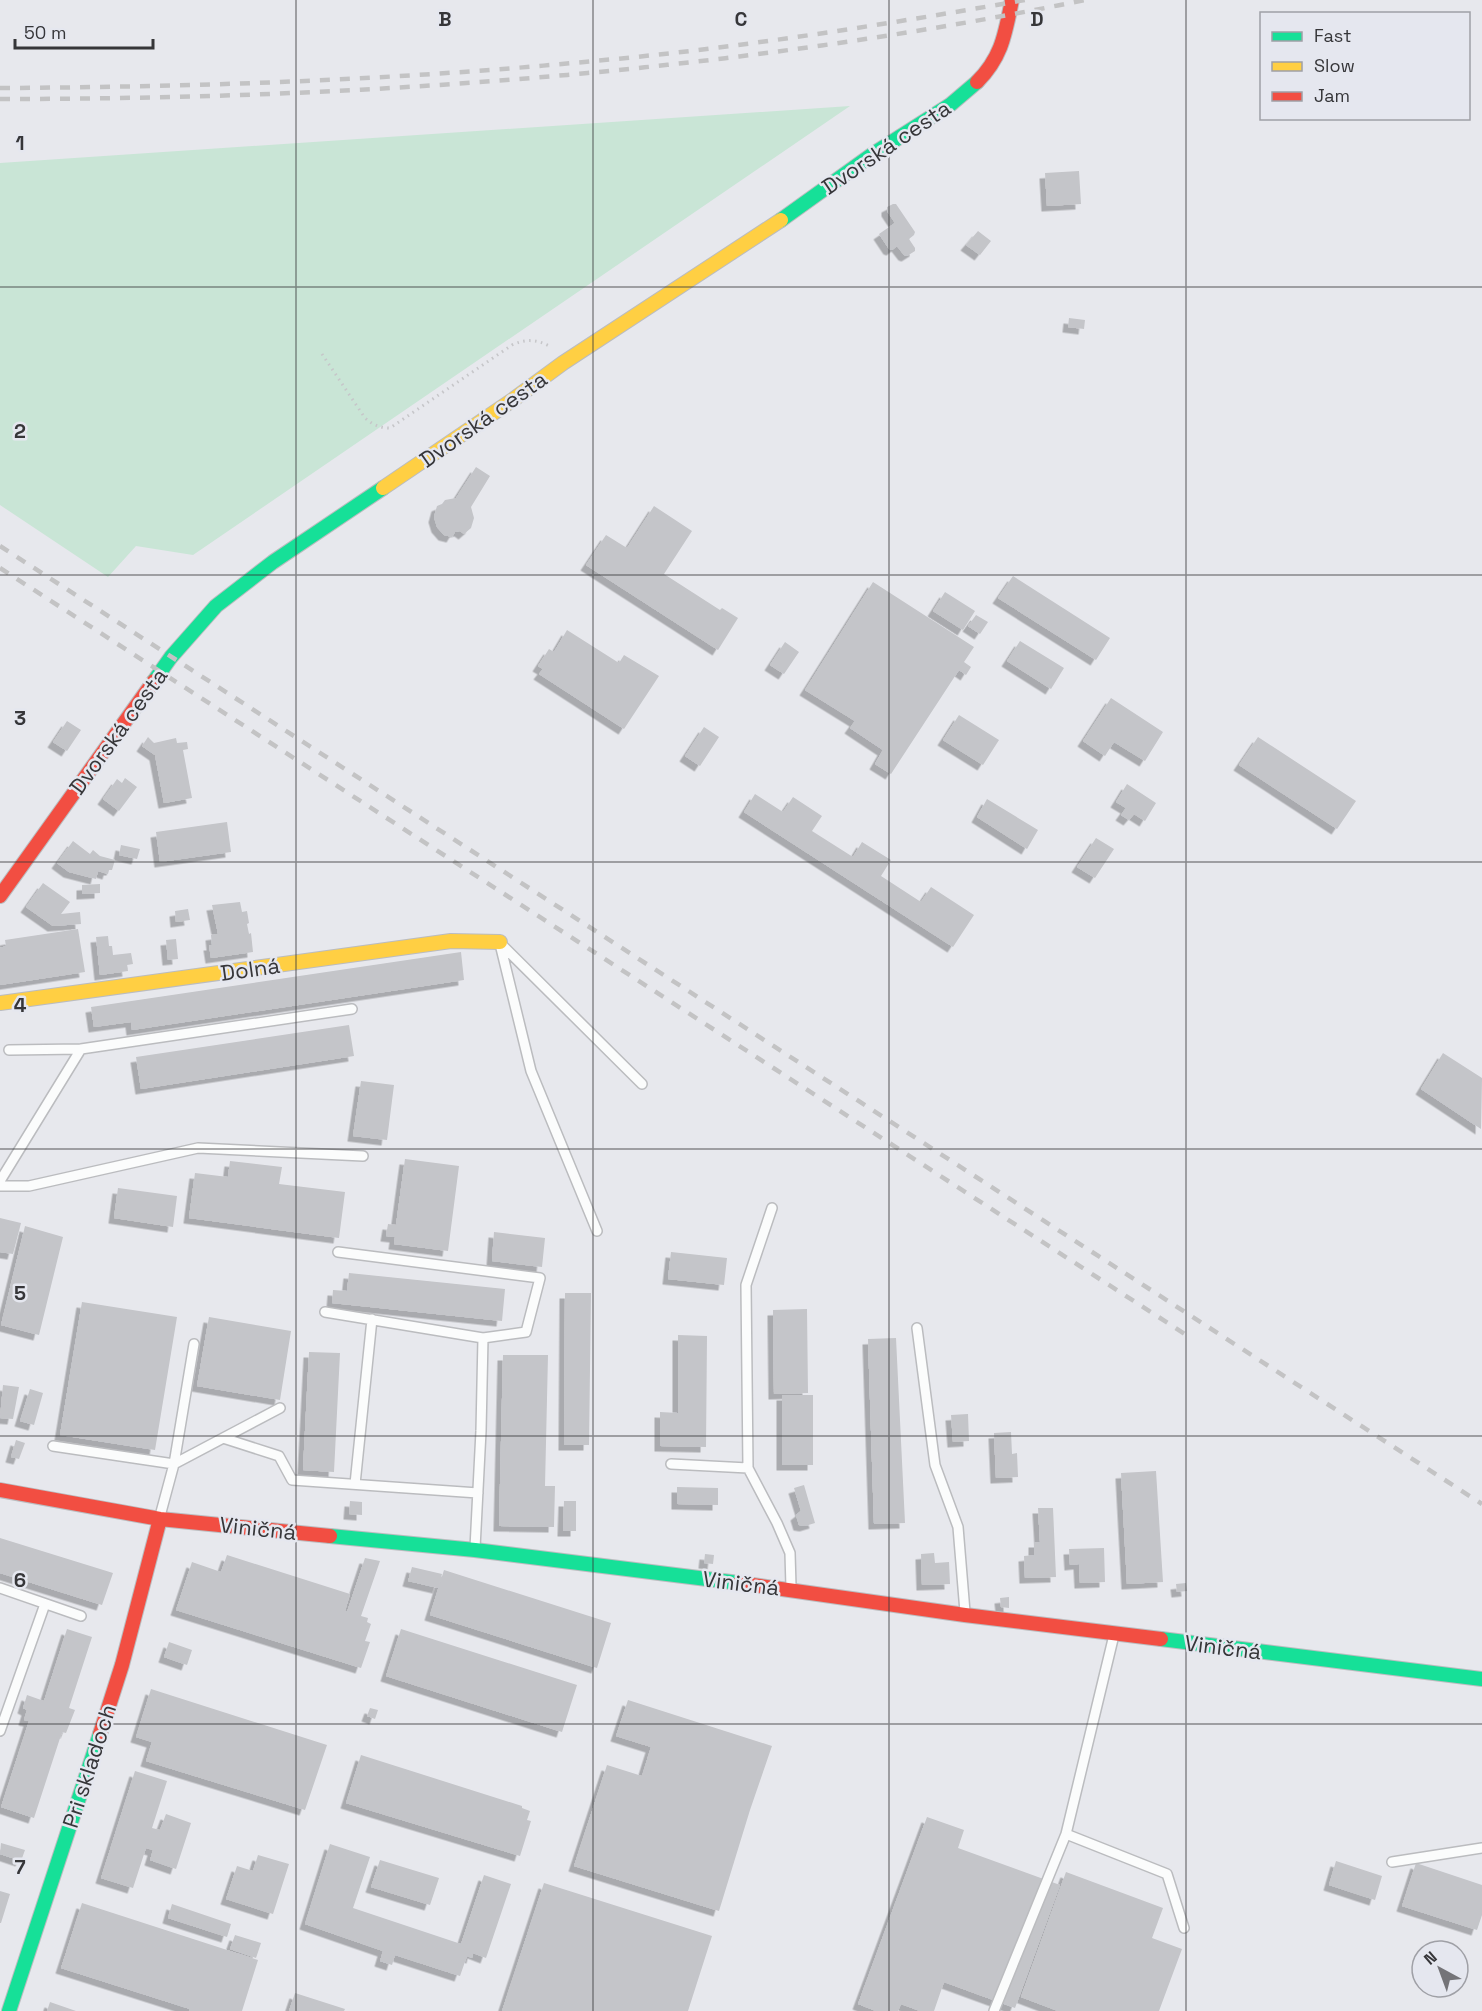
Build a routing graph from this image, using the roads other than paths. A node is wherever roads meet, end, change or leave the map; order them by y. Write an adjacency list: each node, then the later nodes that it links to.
1 (1012, 0): 2 (street, Dvorská cesta)
2 (0, 896)
3 (500, 942): 4 (street, Dolná); 8 (lane); 13 (lane)
4 (0, 1003)
5 (352, 1010): 6 (lane)
6 (81, 1049): 7 (lane); 10 (lane)
7 (9, 1050)
8 (642, 1084)
9 (363, 1156): 11 (lane)
10 (0, 1180)
11 (0, 1186)
12 (772, 1208): 25 (lane)
13 (597, 1231)
14 (338, 1252): 18 (lane)
15 (325, 1312): 16 (lane)
16 (372, 1319): 18 (lane); 26 (lane)
17 (917, 1328): 34 (lane)
18 (483, 1338): 28 (lane)
19 (194, 1344): 23 (lane)
20 (280, 1408): 21 (lane)
21 (223, 1438): 23 (lane); 26 (lane)
22 (52, 1446): 23 (lane)
23 (174, 1464): 29 (lane)
24 (671, 1464): 25 (lane)
25 (748, 1468): 32 (lane)
26 (355, 1484): 28 (lane)
27 (0, 1490): 29 (street, Viničná)
28 (478, 1493): 30 (lane)
29 (159, 1519): 30 (street, Viničná); 43 (street, Pri skladoch)
30 (475, 1550): 32 (street, Viničná)
31 (0, 1588): 33 (lane)
32 (791, 1589): 34 (street, Viničná)
33 (45, 1604): 35 (lane); 38 (lane)
34 (966, 1615): 36 (street, Viničná)
35 (81, 1616)
36 (1114, 1633): 37 (street, Viničná); 39 (lane)
37 (1482, 1679)
38 (0, 1731)
39 (1066, 1834): 42 (lane); 44 (lane)
40 (1482, 1848): 41 (lane)
41 (1392, 1862)
42 (1184, 1928)
43 (9, 2011)
44 (994, 2011)

